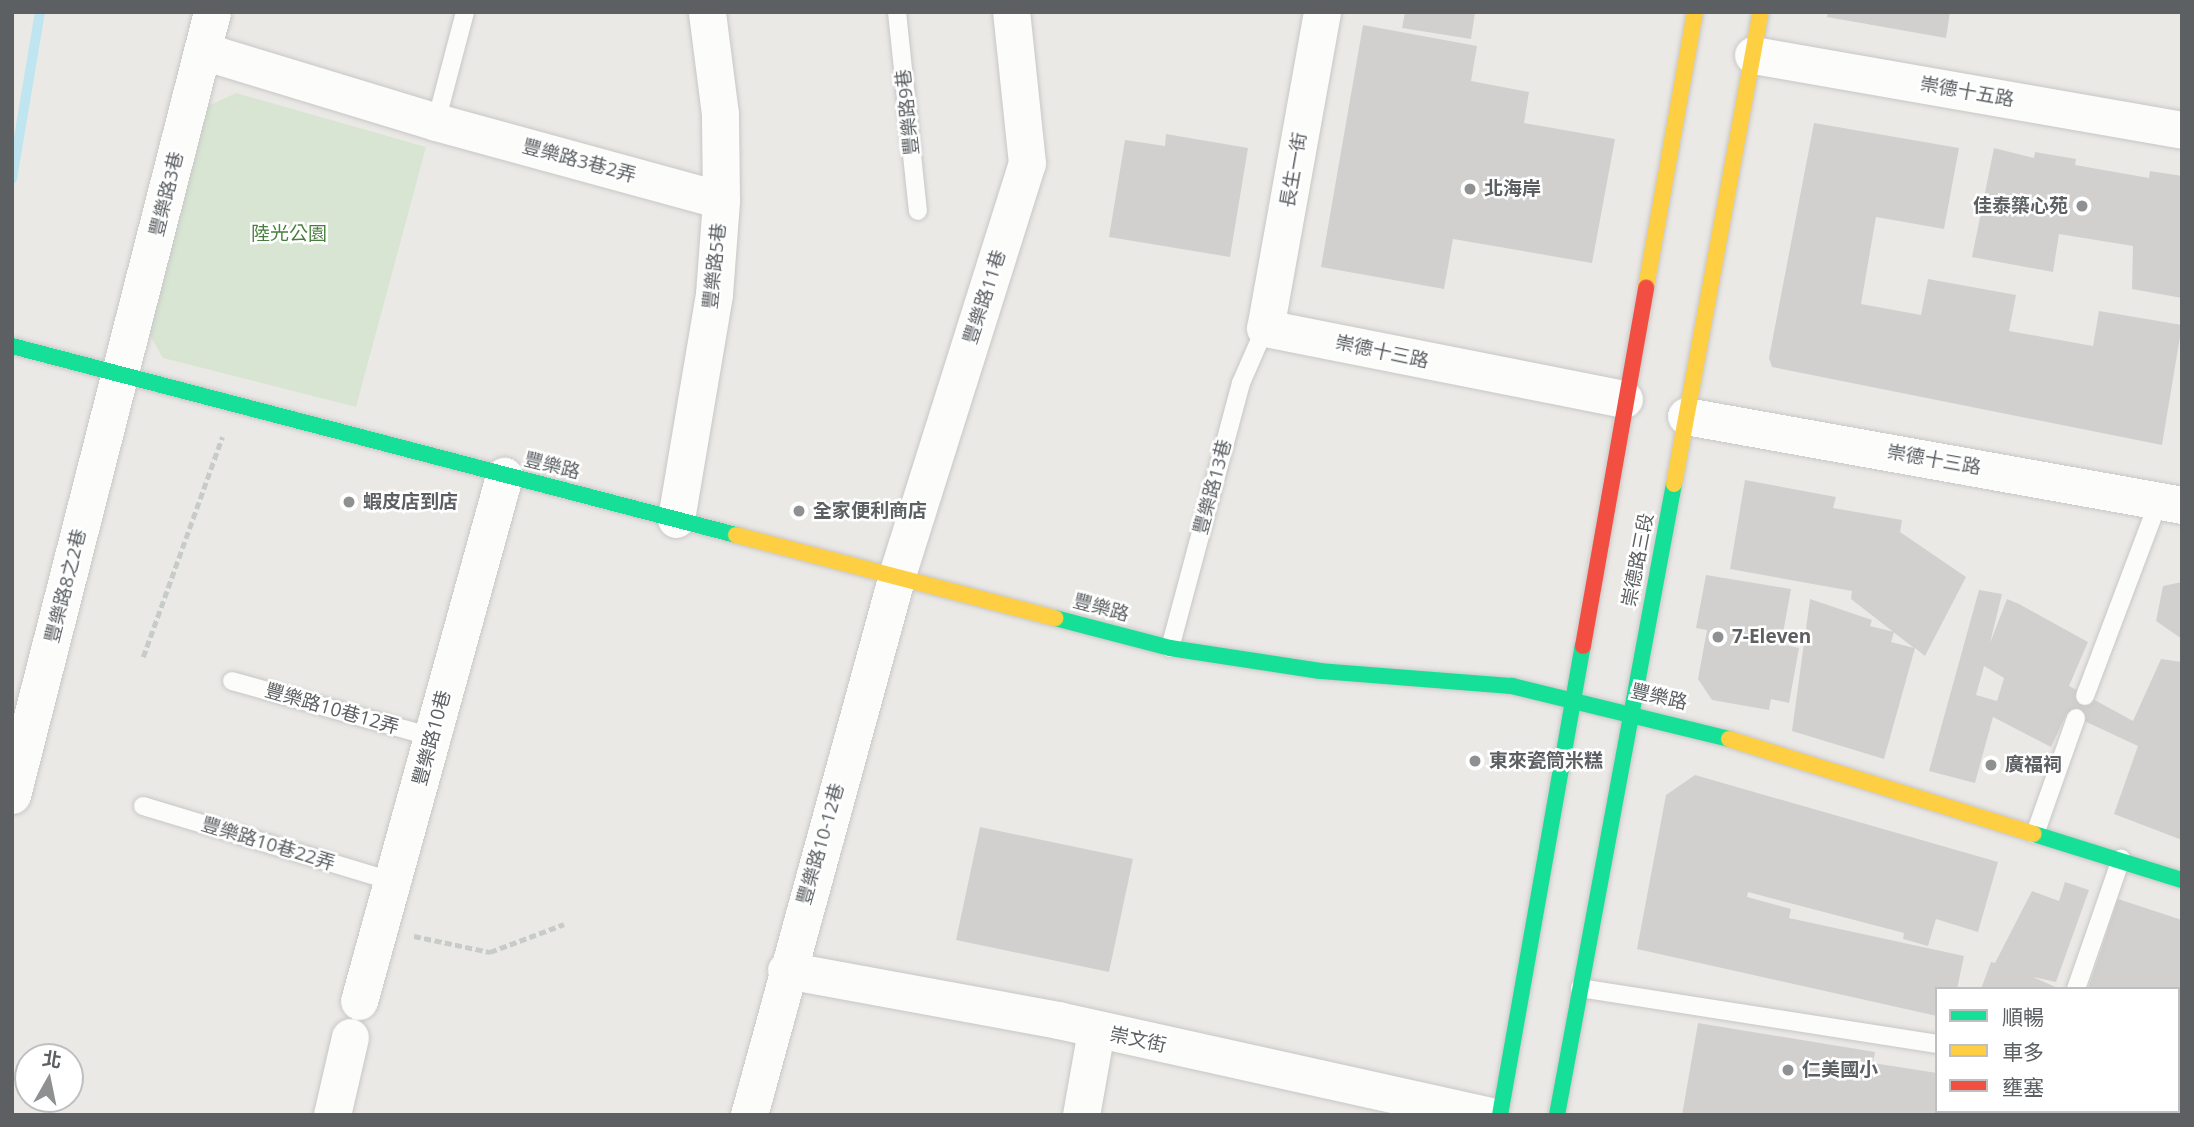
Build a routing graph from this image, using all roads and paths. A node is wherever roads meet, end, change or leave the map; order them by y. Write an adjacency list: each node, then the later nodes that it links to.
1 (212, 12): 9 (street, 豐樂路3巷)
2 (465, 12): 11 (lane)
3 (707, 12): 13 (street, 豐樂路5巷)
4 (897, 12): 14 (lane, 豐樂路9巷)
5 (1011, 12): 24 (street, 豐樂路11巷)
6 (1322, 12): 15 (street, 長生一街)
7 (1695, 12): 18 (street, 崇德路三段)
8 (1761, 12): 10 (street, 崇德路三段)
9 (203, 51): 11 (street, 豐樂路3巷2弄); 17 (street, 豐樂路3巷)
10 (1753, 55): 12 (street, 崇德十五路); 20 (street, 崇德路三段)
11 (436, 122): 13 (street, 豐樂路3巷2弄)
12 (2182, 130)
13 (721, 200): 23 (street, 豐樂路5巷)
14 (918, 211)
15 (1265, 328): 18 (street, 崇德十三路); 25 (lane, 豐樂路13巷)
16 (12, 346): 17 (street, 豐樂路)
17 (120, 376): 19 (street, 豐樂路); 33 (street, 豐樂路8之2巷)
18 (1624, 399): 29 (street, 崇德路三段)
19 (233, 405): 21 (street, 豐樂路); 26 (path)
20 (1686, 416): 22 (street, 崇德十三路); 30 (street, 崇德路三段)
21 (504, 475): 23 (street, 豐樂路); 32 (street, 豐樂路10巷)
22 (2170, 503): 28 (lane)
23 (676, 519): 24 (street, 豐樂路)
24 (897, 575): 25 (street, 豐樂路); 41 (street, 豐樂路10-12巷)
25 (1170, 648): 29 (street, 豐樂路)
26 (143, 657)
27 (232, 681): 32 (lane, 豐樂路10巷12弄)
28 (2085, 696)
29 (1576, 698): 30 (street, 豐樂路); 52 (street, 崇德路三段)
30 (1632, 713): 35 (street, 豐樂路); 43 (street, 崇德路三段)
31 (2076, 718): 35 (lane)
32 (433, 737): 38 (street, 豐樂路10巷)
33 (12, 795)
34 (143, 806): 38 (lane, 豐樂路10巷22弄)
35 (2035, 834): 36 (street, 豐樂路)
36 (2121, 859): 37 (street, 豐樂路); 42 (lane)
37 (2182, 880)
38 (393, 881): 40 (street, 豐樂路10巷)
39 (564, 924): 40 (path)
40 (379, 928): 44 (street, 豐樂路10巷)
41 (786, 970): 45 (street, 崇文街); 49 (street, 豐樂路10-12巷)
42 (2077, 987)
43 (1580, 988): 47 (lane); 53 (street, 崇德路三段)
44 (359, 1001)
45 (1096, 1031): 50 (street); 51 (street, 崇文街)
46 (351, 1037): 48 (street)
47 (1935, 1044)
48 (332, 1115)
49 (749, 1115)
50 (1081, 1115)
51 (1488, 1115)
52 (1500, 1115)
53 (1557, 1115)

